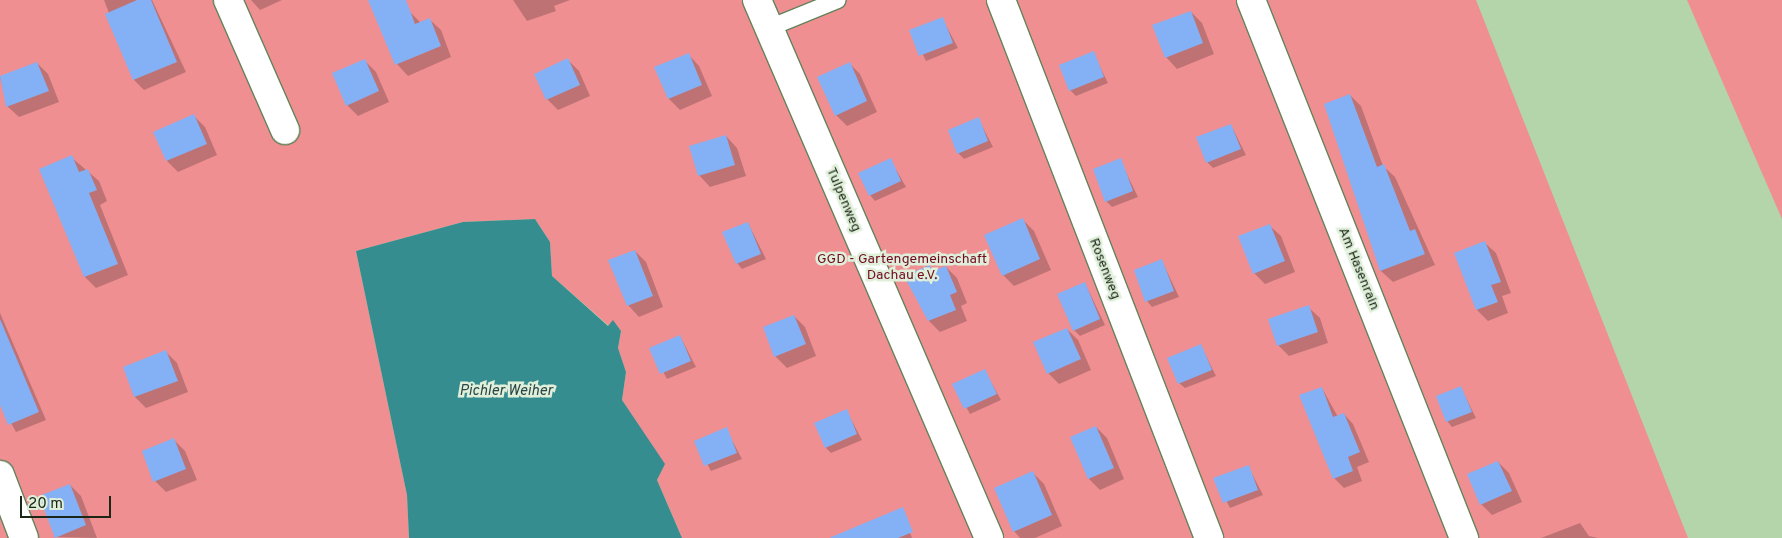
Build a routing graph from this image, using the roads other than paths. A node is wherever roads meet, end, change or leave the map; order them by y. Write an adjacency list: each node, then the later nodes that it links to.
1 (228, 0): 7 (street)
2 (756, 0): 6 (street, Tulpenweg)
3 (838, 0): 6 (lane)
4 (1001, 0): 11 (street, Rosenweg)
5 (1251, 0): 12 (street, Am Hasenrain)
6 (769, 28): 10 (street, Tulpenweg)
7 (285, 130)
8 (0, 474): 9 (street)
9 (24, 538)
10 (989, 538)
11 (1209, 538)
12 (1464, 538)

